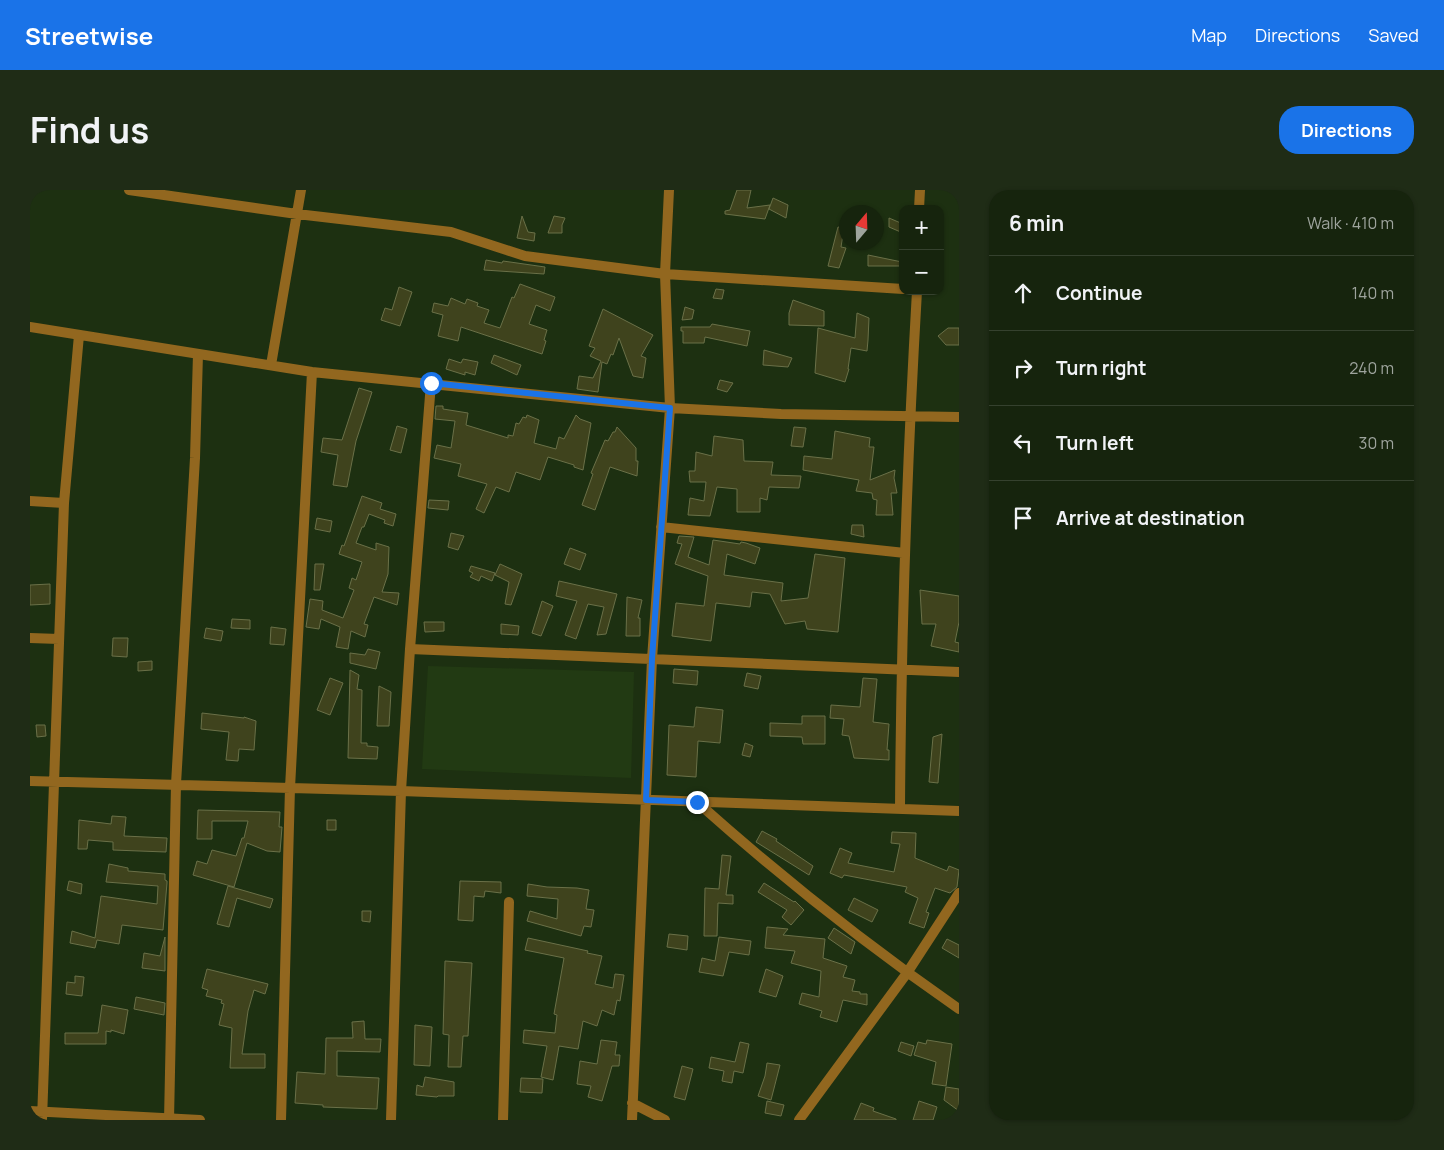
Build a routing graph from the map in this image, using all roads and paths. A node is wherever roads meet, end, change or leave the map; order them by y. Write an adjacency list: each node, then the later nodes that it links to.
1 (128, 190): 6 (street)
2 (301, 190): 6 (street)
3 (669, 190): 7 (street)
4 (920, 190): 5 (street)
5 (919, 205)
6 (297, 214): 7 (street); 13 (street)
7 (665, 274): 8 (street); 16 (street)
8 (899, 289)
9 (917, 295): 17 (street)
10 (30, 327): 11 (street)
11 (79, 335): 12 (street); 20 (street)
12 (198, 354): 13 (street); 31 (street)
13 (271, 365): 14 (street)
14 (312, 372): 15 (street); 32 (street)
15 (431, 383): 16 (street); 25 (street)
16 (670, 408): 17 (street); 21 (street)
17 (910, 416): 18 (street); 22 (street)
18 (959, 417)
19 (30, 501): 20 (street)
20 (64, 503): 24 (street)
21 (661, 527): 22 (street); 26 (street)
22 (905, 553): 27 (street)
23 (30, 638): 24 (street)
24 (59, 639): 30 (street)
25 (410, 649): 26 (street); 33 (street)
26 (652, 659): 27 (street); 34 (street)
27 (901, 670): 28 (street); 36 (street)
28 (959, 672)
29 (30, 780): 30 (street)
30 (54, 782): 31 (street); 44 (street)
31 (176, 784): 32 (street); 45 (street)
32 (290, 788): 33 (street); 47 (street)
33 (401, 791): 34 (street); 48 (street)
34 (646, 800): 35 (street); 42 (street)
35 (697, 802): 36 (street); 40 (street)
36 (900, 809): 37 (street)
37 (959, 811)
38 (959, 893): 40 (street)
39 (509, 902): 49 (street)
40 (908, 973): 41 (street); 52 (street)
41 (959, 1009)
42 (632, 1104): 50 (street); 51 (street)
43 (30, 1110): 44 (street)
44 (42, 1116): 45 (street)
45 (169, 1119): 46 (street)
46 (200, 1120)
47 (281, 1120)
48 (391, 1120)
49 (503, 1120)
50 (632, 1120)
51 (665, 1120)
52 (799, 1120)

